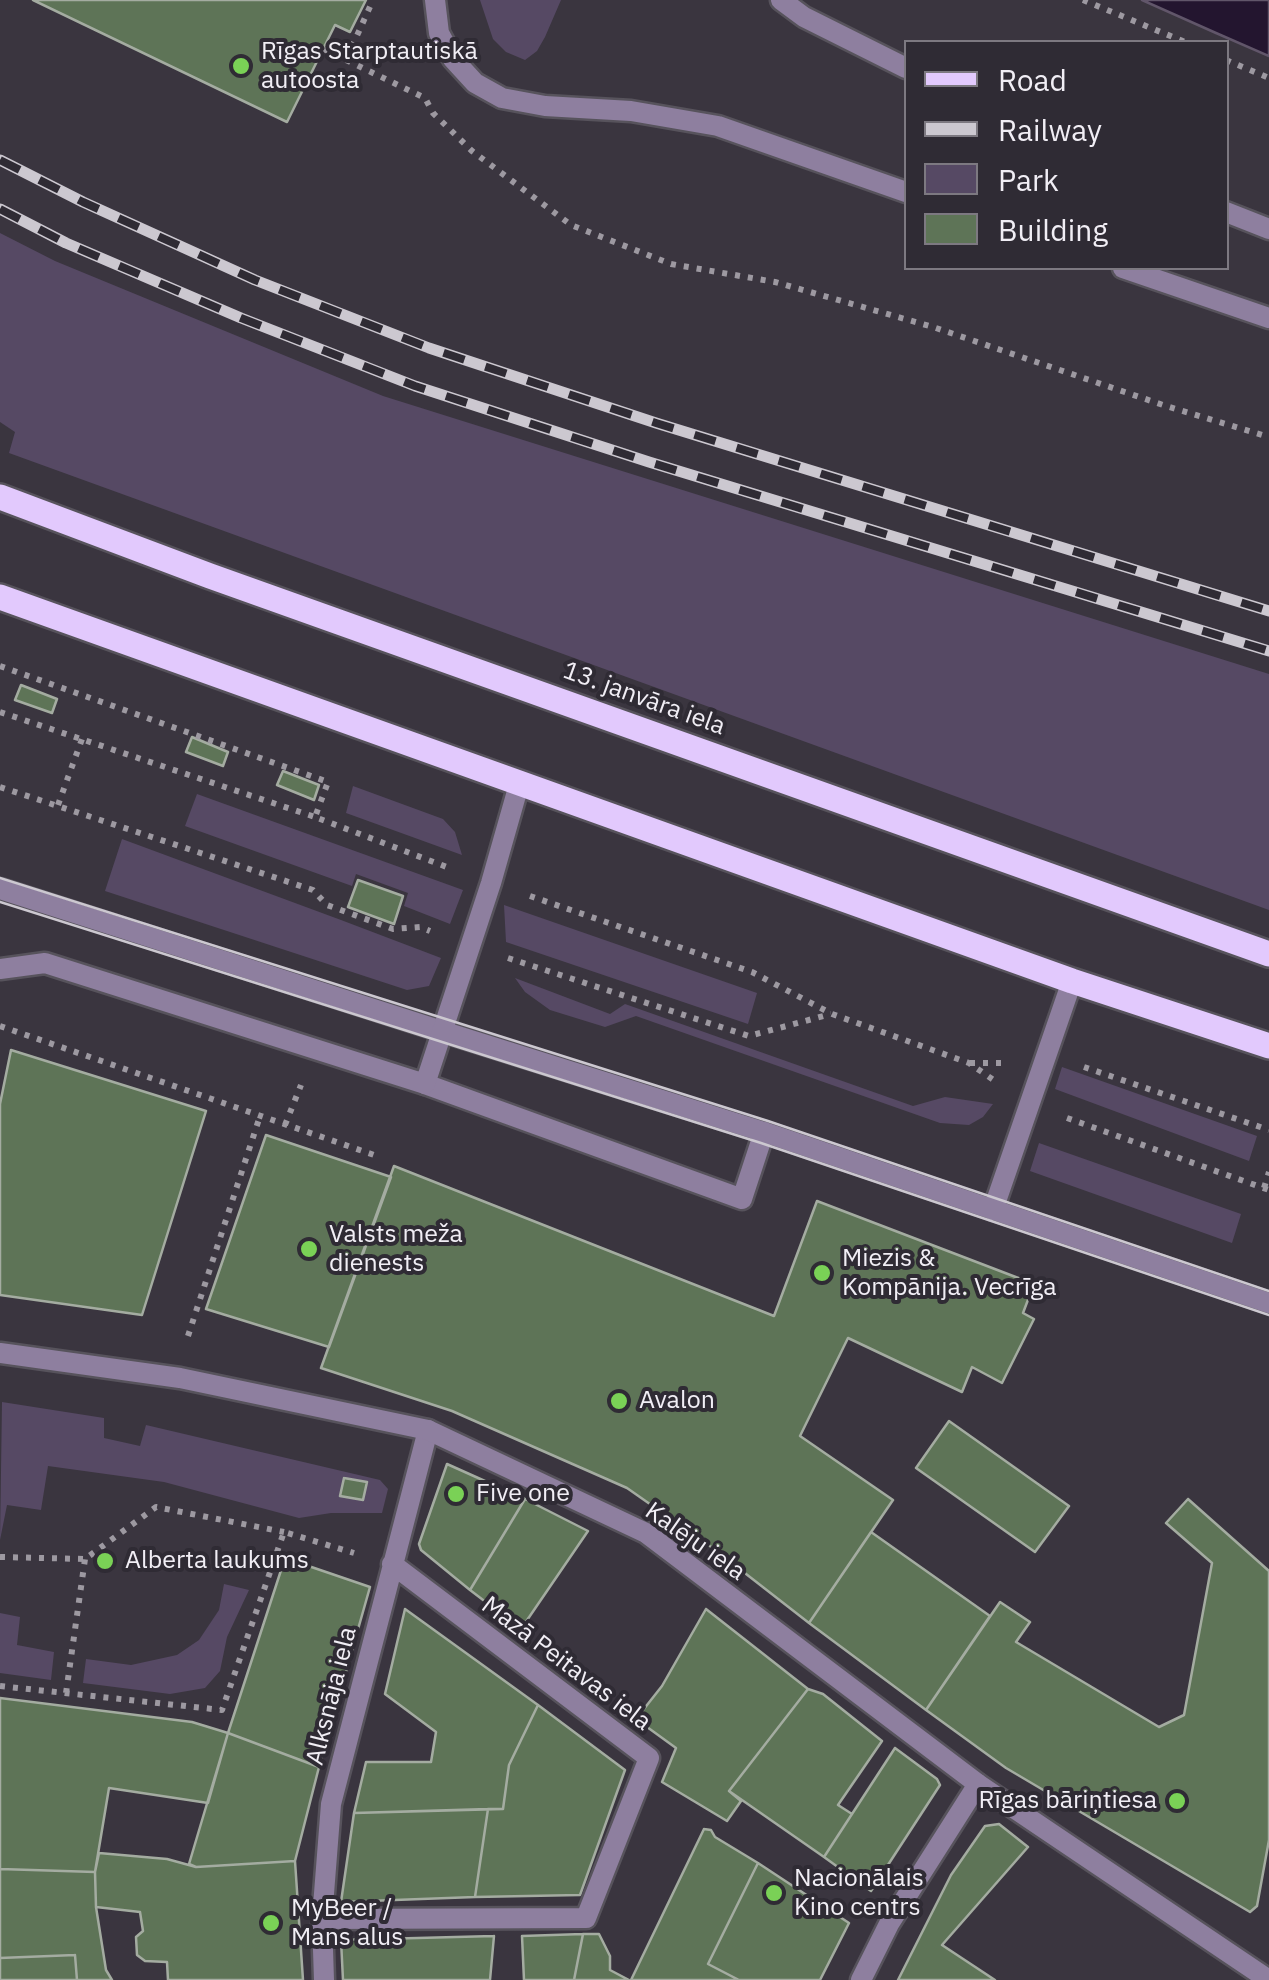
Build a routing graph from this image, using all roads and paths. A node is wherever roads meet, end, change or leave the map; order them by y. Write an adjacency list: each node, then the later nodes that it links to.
1 (373, 0): 7 (path)
2 (434, 0): 11 (street)
3 (780, 0): 9 (street)
4 (1083, 0): 5 (path)
5 (1180, 40)
6 (324, 49): 7 (path)
7 (346, 60): 16 (path)
8 (1229, 61): 10 (path)
9 (904, 67)
10 (1269, 78)
11 (904, 191)
12 (1229, 213): 13 (street)
13 (1269, 230)
14 (1129, 270): 15 (street)
15 (1269, 318)
16 (1269, 437)
17 (0, 497): 29 (main road, 13. janvāra iela)
18 (0, 597): 22 (main road)
19 (0, 666): 25 (path)
20 (0, 712): 21 (path)
21 (82, 739): 24 (path); 25 (path)
22 (520, 781): 26 (street); 31 (main road)
23 (0, 788): 24 (path)
24 (58, 805): 28 (path)
25 (314, 817): 26 (path)
26 (491, 883): 28 (street); 32 (path)
27 (0, 890): 34 (street)
28 (471, 945): 32 (path); 34 (street)
29 (1269, 954)
30 (0, 969): 37 (street)
31 (1072, 981): 35 (main road); 36 (street)
32 (832, 1014): 36 (path)
33 (0, 1026): 39 (path)
34 (442, 1030): 37 (street); 41 (street)
35 (1269, 1046)
36 (1043, 1064): 38 (street); 40 (path)
37 (425, 1084): 41 (street)
38 (1028, 1104): 44 (path); 45 (street)
39 (260, 1116): 42 (path); 47 (path)
40 (1269, 1130)
41 (764, 1132): 45 (street)
42 (380, 1157)
43 (1269, 1172): 44 (path)
44 (1266, 1189)
45 (993, 1210): 46 (street)
46 (1269, 1303)
47 (188, 1336)
48 (0, 1353): 49 (street, Kalēju iela)
49 (428, 1430): 54 (street, Alksnāja iela); 57 (street, Kalēju iela)
50 (284, 1532): 51 (path); 53 (path); 56 (path)
51 (320, 1543)
52 (0, 1557): 53 (path)
53 (85, 1558): 56 (path)
54 (392, 1564): 58 (street, Alksnāja iela); 58 (street, Mazā Peitavas iela)
55 (0, 1686): 56 (path)
56 (66, 1693)
57 (978, 1784): 60 (street); 61 (street, Kalēju iela)
58 (322, 1919): 59 (street, Alksnāja iela)
59 (324, 1980)
60 (861, 1980)
61 (1269, 1980)

